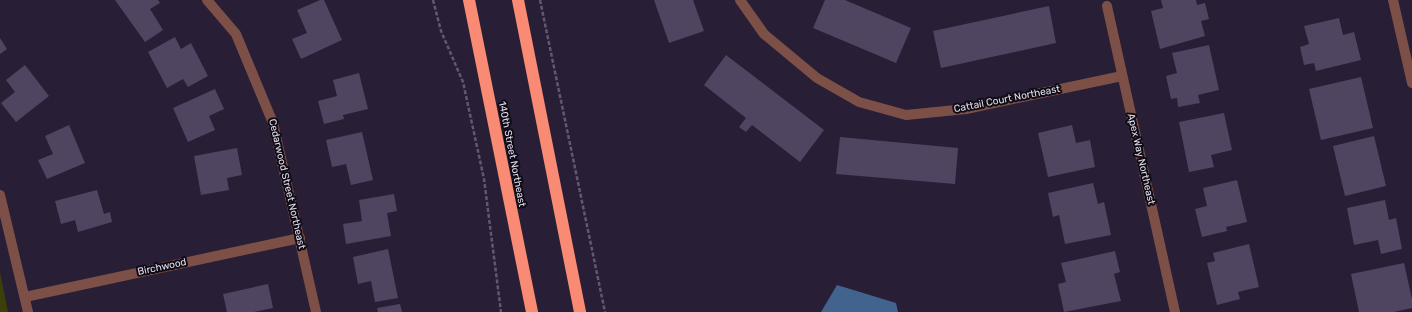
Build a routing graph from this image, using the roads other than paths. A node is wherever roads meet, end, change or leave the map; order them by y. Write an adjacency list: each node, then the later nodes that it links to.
1 (207, 0): 10 (street, Cedarwood Street Northeast)
2 (468, 0): 14 (highway, 140th Street Northeast)
3 (518, 0): 15 (highway)
4 (740, 0): 7 (street, Cattail Court Northeast)
5 (1394, 0): 8 (street)
6 (1107, 6): 7 (street, Apex Way Northeast)
7 (1122, 76): 16 (street, Apex Way Northeast)
8 (1412, 83)
9 (0, 195): 11 (street)
10 (300, 238): 11 (street, Birchwood); 13 (street, Cedarwood Street Northeast)
11 (25, 297): 12 (street)
12 (28, 312)
13 (316, 312)
14 (532, 312)
15 (580, 312)
16 (1175, 312)

